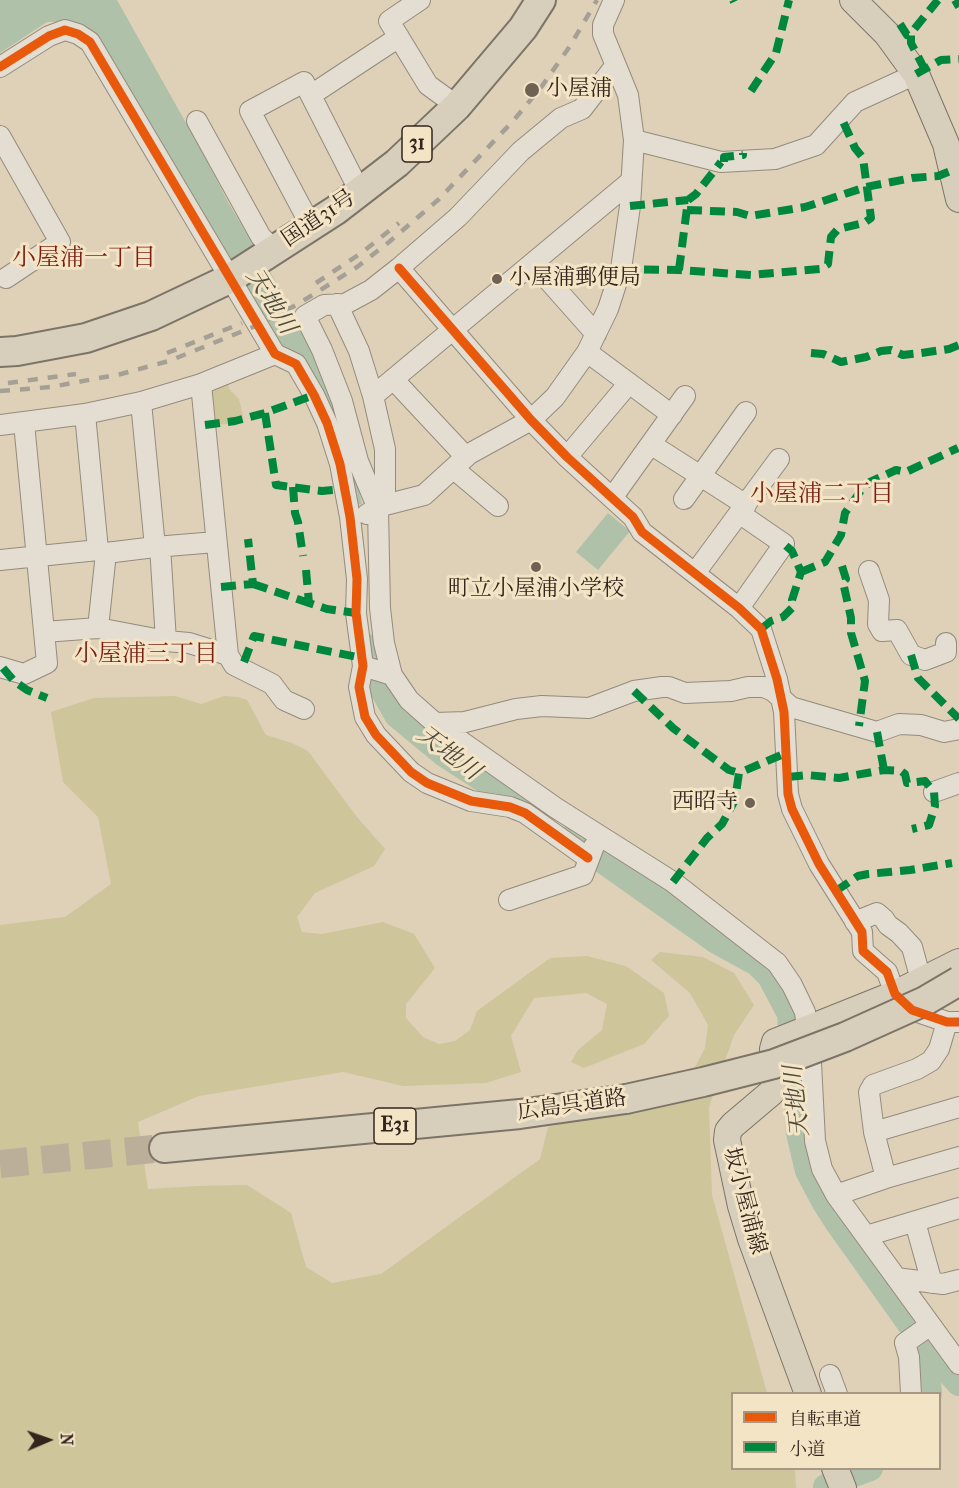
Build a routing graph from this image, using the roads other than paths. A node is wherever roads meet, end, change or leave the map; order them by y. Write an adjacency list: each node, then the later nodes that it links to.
1 (420, 0): 5 (street)
2 (541, 0): 10 (highway, 国道31号 / 31)
3 (614, 0): 6 (street)
4 (853, 0): 8 (main road)
5 (399, 37): 9 (street); 10 (street)
6 (615, 66): 13 (street); 20 (street)
7 (0, 67): 22 (street)
8 (916, 74): 13 (street); 16 (main road)
9 (311, 95): 15 (street); 17 (street)
10 (457, 106): 15 (highway, 国道31号 / 31)
11 (197, 120): 18 (street)
12 (0, 136): 21 (street)
13 (634, 140): 14 (street)
14 (630, 182): 19 (street); 25 (street)
15 (360, 192): 17 (highway, 国道31号 / 31)
16 (959, 199)
17 (311, 226): 18 (highway, 国道31号 / 31)
18 (269, 253): 22 (highway, 国道31号 / 31)
19 (533, 263): 24 (street); 25 (street)
20 (399, 268): 23 (street); 24 (street)
21 (2, 276)
22 (231, 277): 26 (highway, 国道31号 / 31); 28 (street)
23 (337, 304): 32 (street); 50 (street)
24 (452, 330): 29 (street); 38 (street)
25 (596, 334): 27 (street)
26 (0, 352)
27 (587, 352): 30 (street); 38 (street)
28 (275, 354): 31 (street); 50 (street)
29 (393, 379): 32 (street); 44 (street)
30 (629, 383): 37 (street); 42 (street)
31 (201, 384): 34 (street); 51 (street)
32 (373, 396): 50 (street)
33 (685, 396): 37 (street)
34 (141, 402): 36 (street); 52 (street)
35 (746, 412): 45 (street)
36 (85, 414): 39 (street); 53 (street)
37 (672, 415): 41 (street)
38 (531, 420): 42 (street); 44 (street)
39 (24, 423): 40 (street); 54 (street)
40 (0, 425)
41 (652, 445): 45 (street); 46 (street)
42 (567, 457): 46 (street)
43 (779, 459): 49 (street)
44 (460, 463): 48 (street); 50 (street)
45 (700, 477): 47 (street); 49 (street)
46 (612, 498): 57 (street)
47 (684, 499)
48 (498, 506)
49 (742, 509): 57 (street); 58 (street)
50 (370, 511): 64 (street); 66 (street)
51 (216, 542): 52 (street); 63 (street)
52 (158, 547): 53 (street); 61 (street)
53 (102, 552): 54 (street); 59 (street)
54 (37, 555): 55 (street); 60 (street)
55 (0, 560)
56 (869, 572): 62 (street)
57 (695, 573): 58 (street)
58 (739, 608): 67 (street)
59 (98, 628): 60 (street); 61 (street)
60 (44, 632): 65 (street)
61 (166, 641): 63 (street)
62 (950, 653)
63 (228, 655): 68 (street)
64 (363, 666): 66 (street); 74 (street)
65 (0, 667)
66 (388, 675): 69 (street)
67 (780, 698): 69 (street); 70 (street); 76 (street)
68 (304, 709)
69 (435, 723): 73 (street)
70 (959, 729)
71 (959, 783): 72 (street)
72 (934, 792)
73 (598, 835): 74 (street); 82 (street)
74 (588, 858): 75 (street)
75 (509, 900)
76 (866, 917): 78 (street); 80 (street)
77 (959, 962): 78 (main road)
78 (921, 980): 80 (main road)
79 (959, 981): 85 (highway, 広島呉道路 / E31, bridge)
80 (895, 994): 81 (street); 82 (main road)
81 (953, 1022): 84 (street)
82 (796, 1033): 88 (street); 97 (main road, 坂小屋浦線)
83 (959, 1107): 84 (street)
84 (874, 1132): 87 (street)
85 (164, 1149)
86 (959, 1157): 87 (street)
87 (886, 1178): 88 (street)
88 (836, 1195): 91 (street)
89 (959, 1208): 90 (street)
90 (915, 1222): 91 (street); 94 (street)
91 (866, 1236): 92 (street)
92 (896, 1278): 94 (street); 95 (street)
93 (959, 1280): 94 (street)
94 (932, 1282)
95 (928, 1327): 96 (street); 98 (street)
96 (959, 1365)
97 (807, 1392)
98 (912, 1392)

